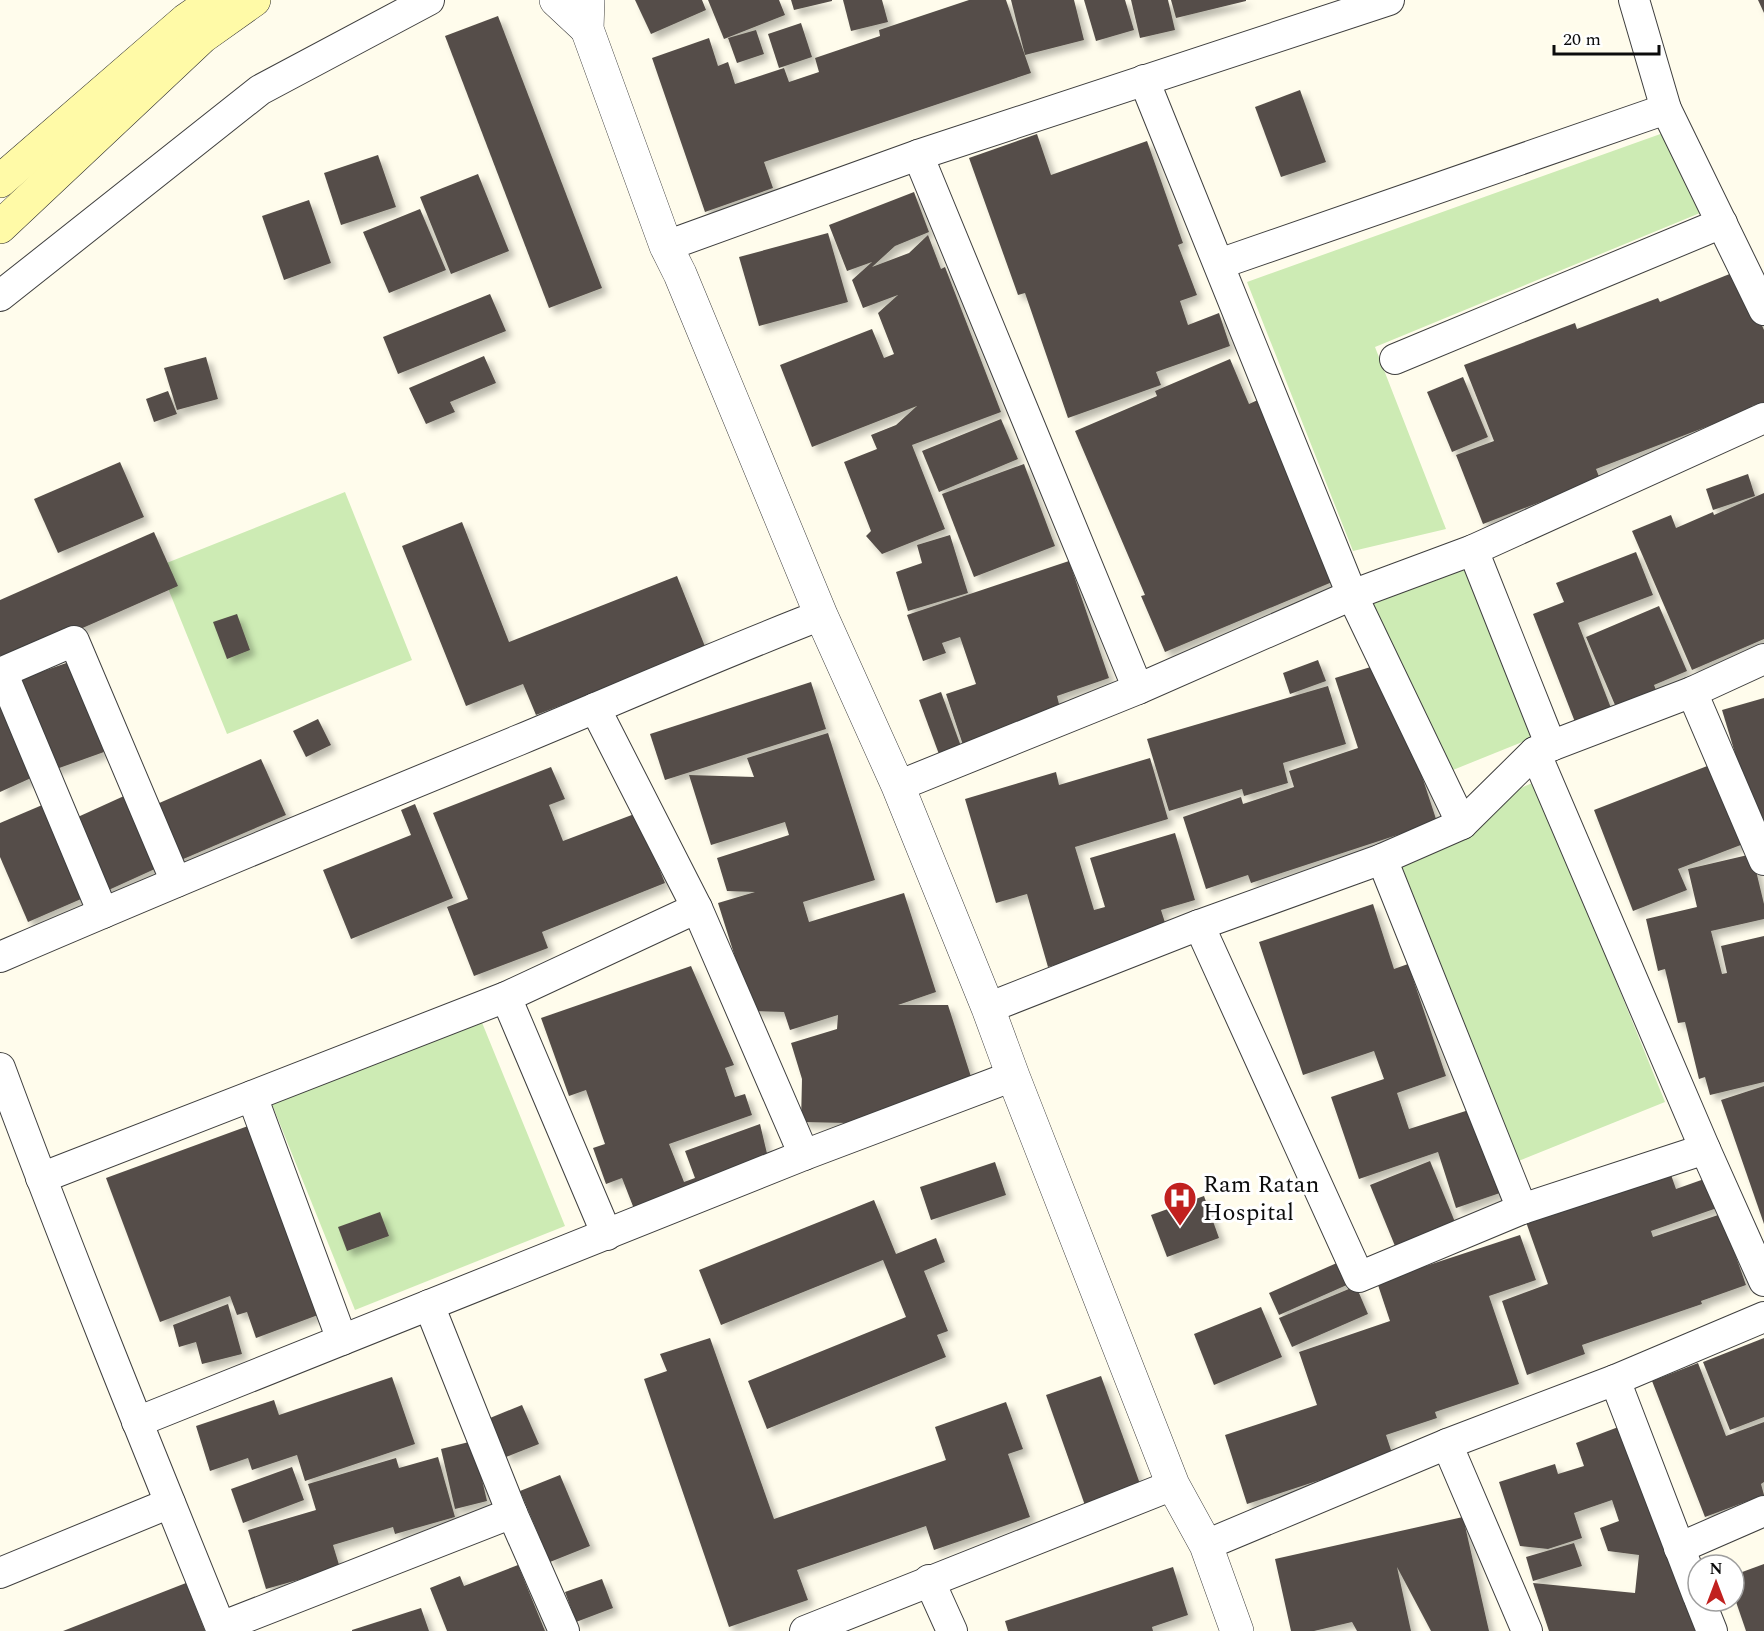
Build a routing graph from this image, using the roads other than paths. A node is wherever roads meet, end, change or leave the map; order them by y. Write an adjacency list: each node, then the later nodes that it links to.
1 (215, 0): 11 (main road)
2 (254, 0): 13 (main road)
3 (429, 0): 16 (street)
4 (556, 0): 7 (street)
5 (1389, 0): 8 (street)
6 (1634, 0): 9 (street)
7 (588, 14): 14 (street)
8 (1144, 81): 10 (street); 15 (street)
9 (1666, 108): 12 (street); 15 (street)
10 (918, 155): 14 (street); 25 (street)
11 (0, 181)
12 (1722, 223): 17 (street); 18 (street)
13 (0, 227)
14 (666, 246): 22 (street)
15 (1219, 264): 21 (street)
16 (0, 296)
17 (1764, 310)
18 (1395, 359)
19 (1764, 418): 20 (street)
20 (1473, 550): 21 (street); 28 (street)
21 (1352, 595): 25 (street); 30 (street)
22 (821, 615): 27 (street); 29 (street)
23 (1764, 659): 26 (street)
24 (1, 672): 33 (street); 35 (street)
25 (1138, 689): 29 (street)
26 (1692, 692): 28 (street); 32 (street)
27 (595, 708): 33 (street); 34 (street)
28 (1543, 749): 30 (street); 43 (street)
29 (898, 786): 39 (street)
30 (1462, 824): 31 (street)
31 (1382, 859): 36 (street); 46 (street)
32 (1764, 860)
33 (176, 882): 35 (street)
34 (697, 908): 38 (street); 44 (street)
35 (103, 913): 37 (street)
36 (1199, 925): 39 (street); 46 (street)
37 (0, 957)
38 (506, 997): 42 (street); 47 (street)
39 (988, 1008): 41 (street)
40 (0, 1068): 45 (street)
41 (1013, 1076): 44 (street); 55 (street)
42 (252, 1096): 45 (street); 51 (street)
43 (1705, 1149): 46 (street); 48 (street)
44 (804, 1155): 47 (street)
45 (41, 1178): 53 (street)
46 (1522, 1209)
47 (607, 1235): 49 (street)
48 (1764, 1281)
49 (429, 1305): 51 (street); 58 (street)
50 (1764, 1317): 52 (street)
51 (342, 1340): 53 (street)
52 (1615, 1380): 54 (street); 60 (street)
53 (136, 1422): 56 (street)
54 (1447, 1444): 59 (street); 70 (street)
55 (1173, 1485): 59 (street); 63 (street)
56 (170, 1503): 62 (street); 65 (street)
57 (1764, 1511): 60 (street)
58 (512, 1513): 65 (street); 66 (street)
59 (1206, 1545): 69 (street)
60 (1679, 1548): 61 (street)
61 (1686, 1566)
62 (0, 1573)
63 (929, 1580): 67 (street); 68 (street)
64 (1705, 1613): 71 (street)
65 (222, 1629)
66 (564, 1631)
67 (805, 1631)
68 (952, 1631)
69 (1237, 1631)
70 (1527, 1631)
71 (1712, 1631)

